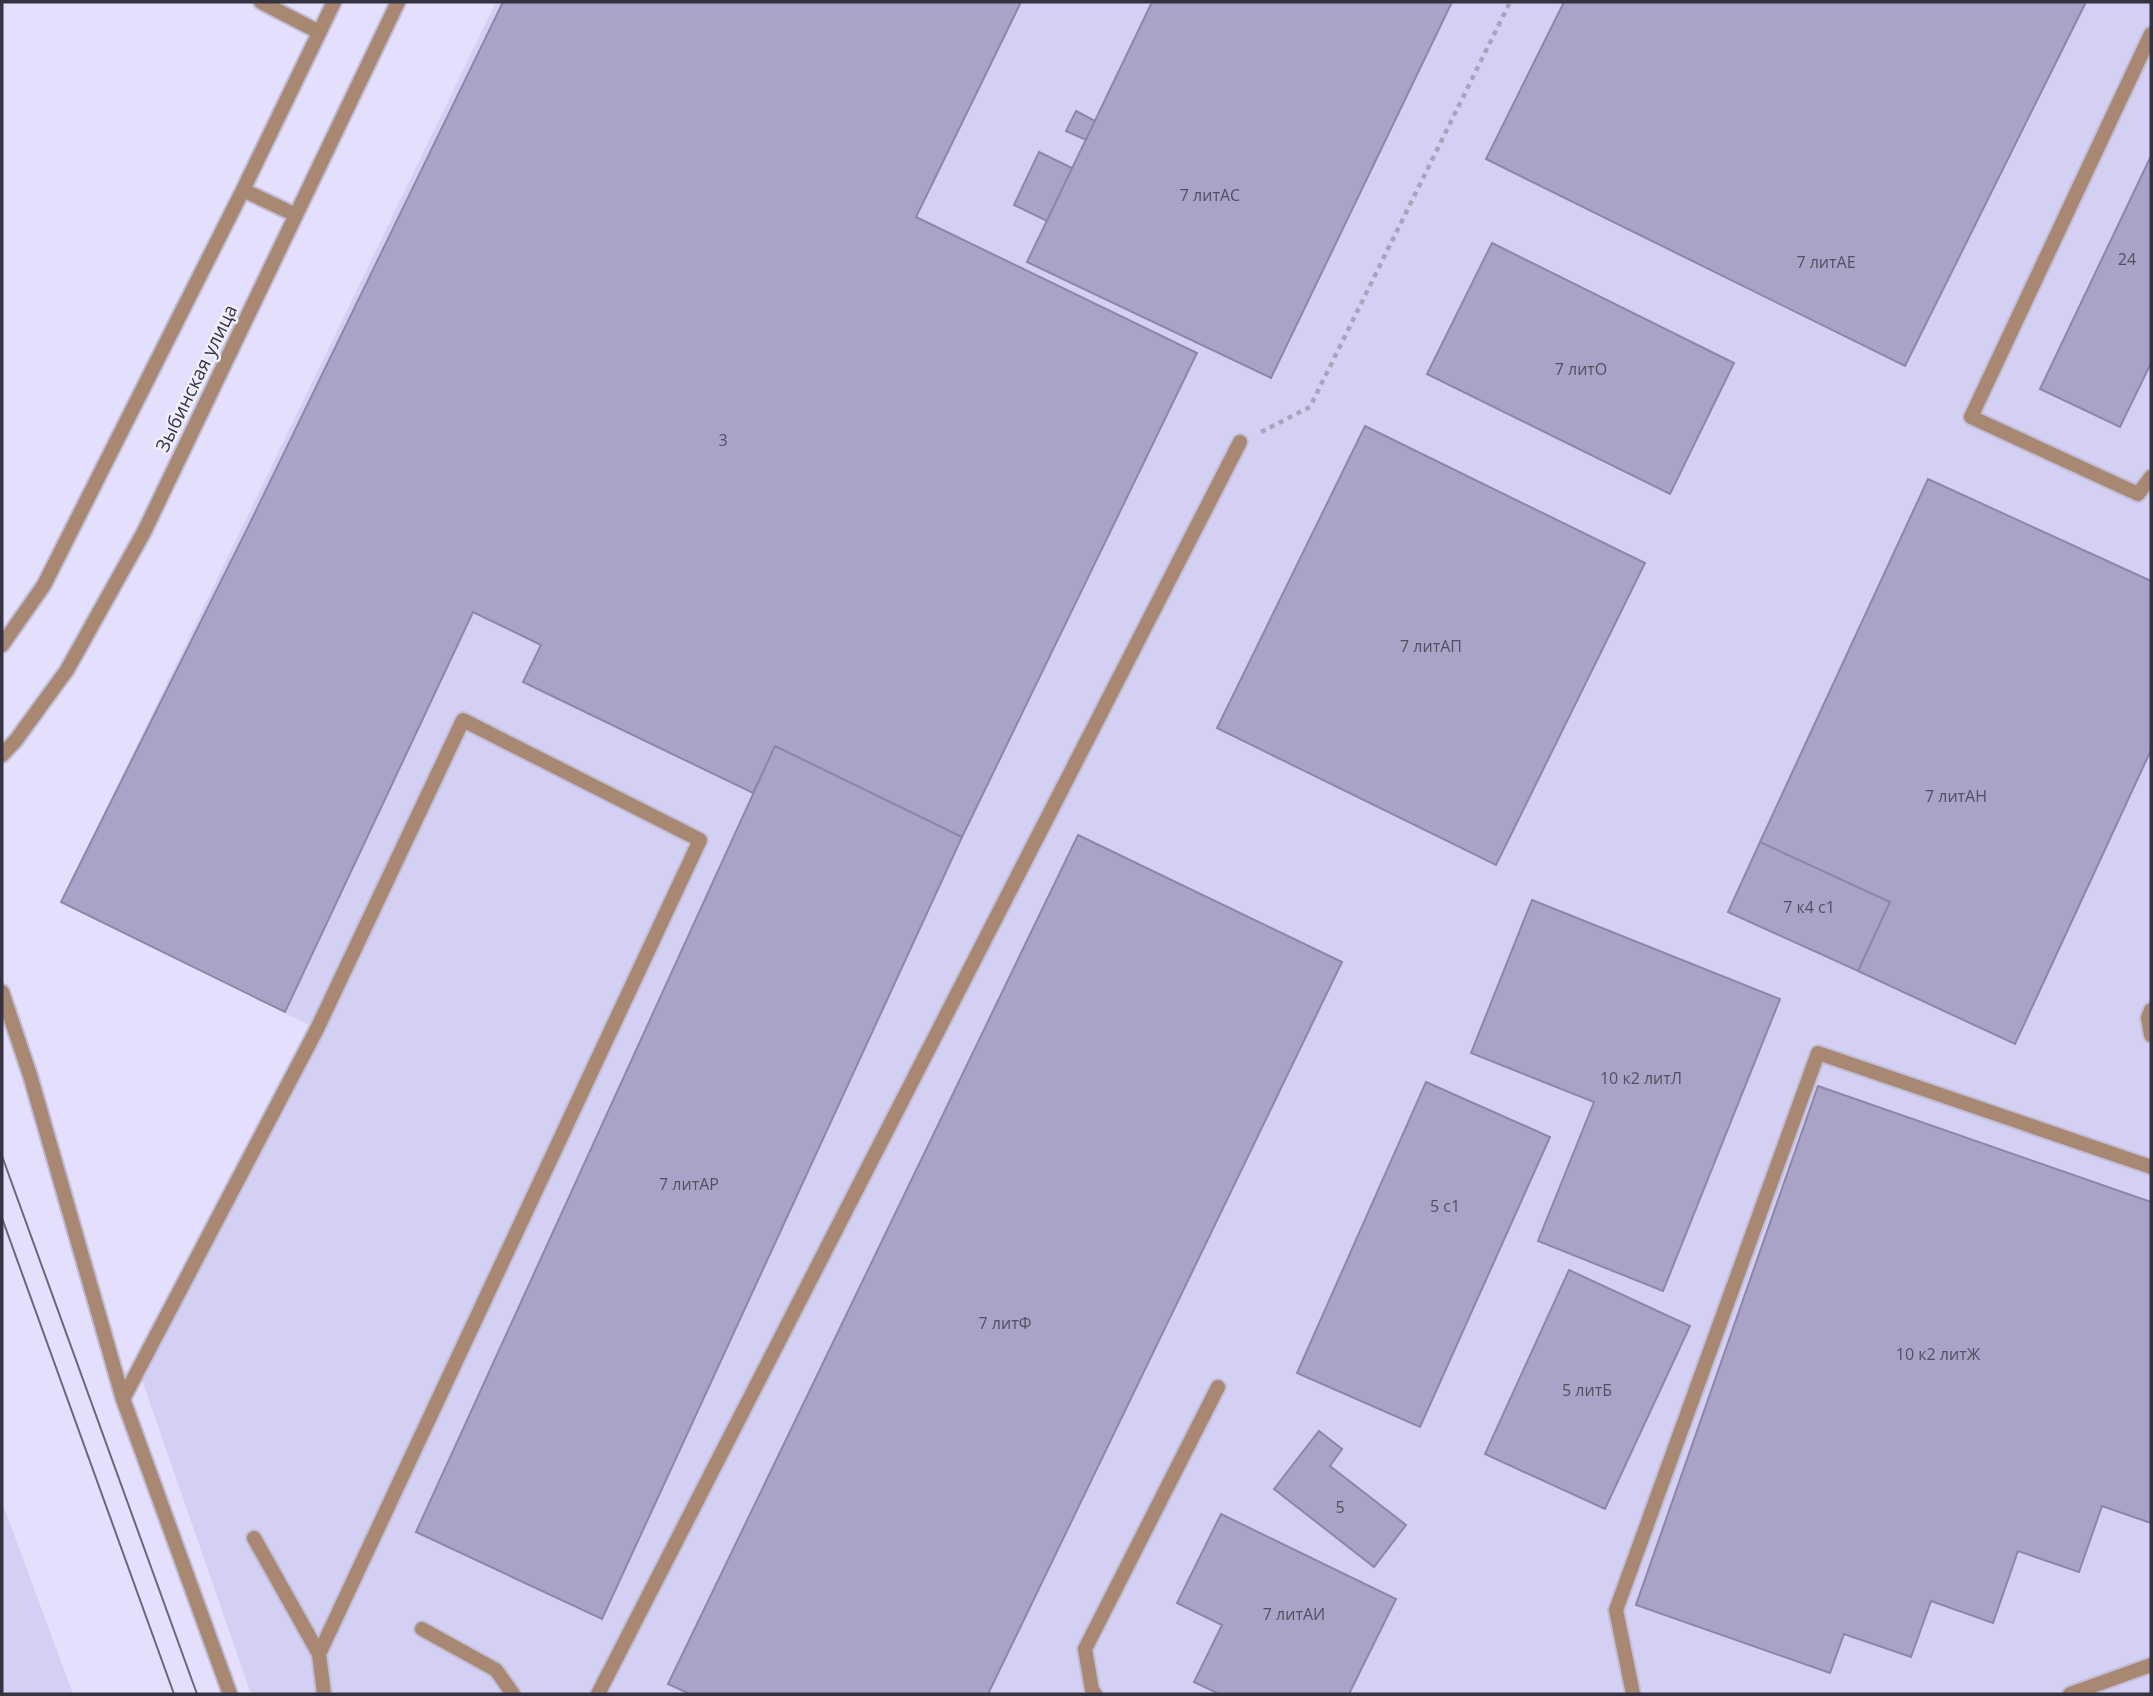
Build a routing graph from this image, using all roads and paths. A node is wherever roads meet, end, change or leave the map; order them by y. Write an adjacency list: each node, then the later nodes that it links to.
1 (261, 2): 5 (street)
2 (334, 2): 5 (street)
3 (398, 2): 8 (street, Зыбинская улица)
4 (1510, 2): 9 (path)
5 (319, 32): 7 (street)
6 (2151, 34): 10 (street)
7 (243, 190): 8 (street); 11 (street)
8 (296, 215): 12 (street, Зыбинская улица)
9 (1240, 442): 26 (street)
10 (2151, 477)
11 (2, 645)
12 (2, 755)
13 (2, 992): 18 (street)
14 (2151, 1010): 15 (street)
15 (2151, 1035)
16 (2151, 1167): 28 (street)
17 (1218, 1387): 27 (street)
18 (123, 1399): 21 (street); 23 (street)
19 (254, 1538): 21 (street)
20 (422, 1629): 25 (street)
21 (319, 1654): 24 (street)
22 (2151, 1665): 29 (street)
23 (230, 1694)
24 (324, 1694)
25 (513, 1694)
26 (598, 1694)
27 (1095, 1694)
28 (1633, 1694)
29 (2070, 1694)

